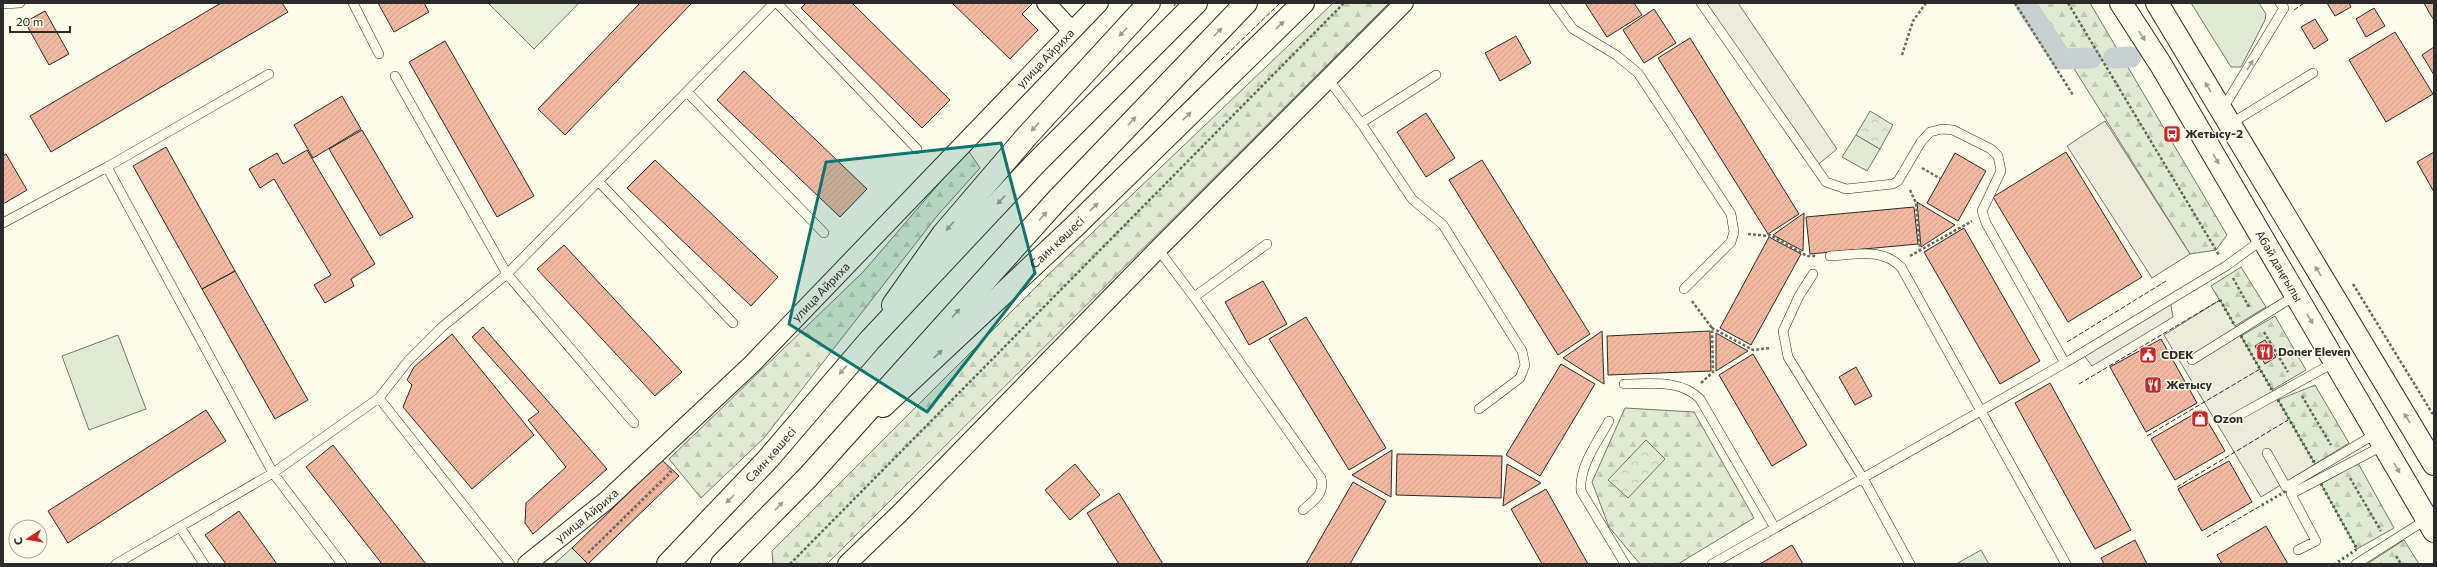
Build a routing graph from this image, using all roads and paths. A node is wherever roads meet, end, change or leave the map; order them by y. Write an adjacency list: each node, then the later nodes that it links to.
1 (20, 3): 19 (lane)
2 (353, 3): 22 (lane)
3 (776, 3): 29 (lane); 33 (lane)
4 (1046, 3): 21 (street)
5 (1099, 3): 21 (street, улица Айриха)
6 (1149, 3): 58 (main road, Саин көшесі, one-way to 58)
7 (1196, 3): 58 (main road, Саин көшесі, one-way to 58)
8 (1246, 3): 79 (main road, Саин көшесі, one-way to 8)
9 (1303, 3): 79 (main road, Саин көшесі, one-way to 9)
10 (1344, 3): 95 (path)
11 (1404, 3): 28 (street)
12 (1554, 3): 41 (lane)
13 (1701, 3): 36 (lane)
14 (1926, 3): 23 (path)
15 (2015, 3): 30 (path)
16 (2068, 3): 49 (path)
17 (2120, 3): 43 (main road, Абай даңғылы, one-way to 43)
18 (2157, 3): 31 (main road, one-way to 18)
19 (3, 4)
20 (2284, 5): 31 (lane, one-way to 20)
21 (1072, 31): 92 (street, улица Айриха)
22 (380, 54)
23 (1902, 55)
24 (2313, 73): 31 (lane)
25 (269, 74): 35 (lane)
26 (1436, 75): 32 (lane)
27 (395, 76): 50 (lane)
28 (1329, 80): 32 (lane); 45 (street)
29 (687, 92): 38 (lane); 42 (lane)
30 (2073, 95)
31 (2226, 117): 75 (main road, one-way to 31)
32 (1362, 122): 67 (lane)
33 (917, 149)
34 (1910, 162): 36 (lane); 37 (path); 39 (lane)
35 (107, 167): 40 (lane); 78 (lane)
36 (1902, 175): 46 (path)
37 (1941, 179)
38 (599, 182): 50 (lane); 56 (lane)
39 (1984, 216): 46 (path); 62 (lane)
40 (3, 223)
41 (1734, 232): 47 (path); 52 (lane)
42 (824, 233)
43 (2263, 239): 49 (lane); 53 (main road, Абай даңғылы)
44 (1267, 244): 54 (lane)
45 (1158, 249): 54 (lane); 96 (street)
46 (1920, 251): 48 (path)
47 (1830, 256): 48 (lane)
48 (1898, 264): 68 (lane)
49 (2226, 266): 55 (path); 62 (lane)
50 (507, 274): 66 (lane); 71 (lane)
51 (1813, 274): 59 (lane)
52 (1684, 289): 57 (path)
53 (2296, 295): 55 (lane); 61 (main road, Абай даңғылы, one-way to 61)
54 (1194, 297): 81 (lane)
55 (2257, 320): 60 (lane); 64 (path)
56 (733, 323)
57 (1712, 328): 59 (path); 65 (path)
58 (868, 340): 93 (main road, Саин көшесі, one-way to 93)
59 (1786, 346): 80 (lane)
60 (2192, 360)
61 (2336, 362): 64 (lane); 72 (main road, Абай даңғылы)
62 (2065, 363): 68 (lane)
63 (1624, 384): 65 (lane)
64 (2295, 385): 69 (lane); 74 (path)
65 (1692, 391): 84 (lane)
66 (379, 398): 78 (lane); 91 (lane)
67 (1479, 410)
68 (1982, 411): 80 (lane); 100 (lane)
69 (2234, 418)
70 (1609, 421): 97 (lane)
71 (634, 423)
72 (2380, 439): 74 (lane); 76 (lane); 82 (main road, Абай даңғылы, one-way to 82)
73 (2267, 453): 74 (lane)
74 (2338, 457)
75 (2434, 464)
76 (2343, 466): 85 (path); 86 (lane)
77 (671, 472): 87 (path)
78 (273, 473): 83 (lane); 90 (lane)
79 (808, 477): 94 (main road, Саин көшесі, one-way to 79)
80 (1863, 478): 84 (lane); 99 (lane)
81 (1303, 510)
82 (2430, 525): 85 (lane)
83 (180, 527): 88 (lane); 89 (lane)
84 (1775, 528): 98 (lane)
85 (2388, 542): 101 (lane); 102 (path)
86 (2298, 550)
87 (588, 553)
88 (116, 564)
89 (204, 564)
90 (342, 564)
91 (510, 564)
92 (527, 564)
93 (668, 564)
94 (722, 564)
95 (790, 564)
96 (847, 564)
97 (1625, 564)
98 (1712, 564)
99 (1910, 564)
100 (2066, 564)
101 (2356, 564)
102 (2401, 564)

